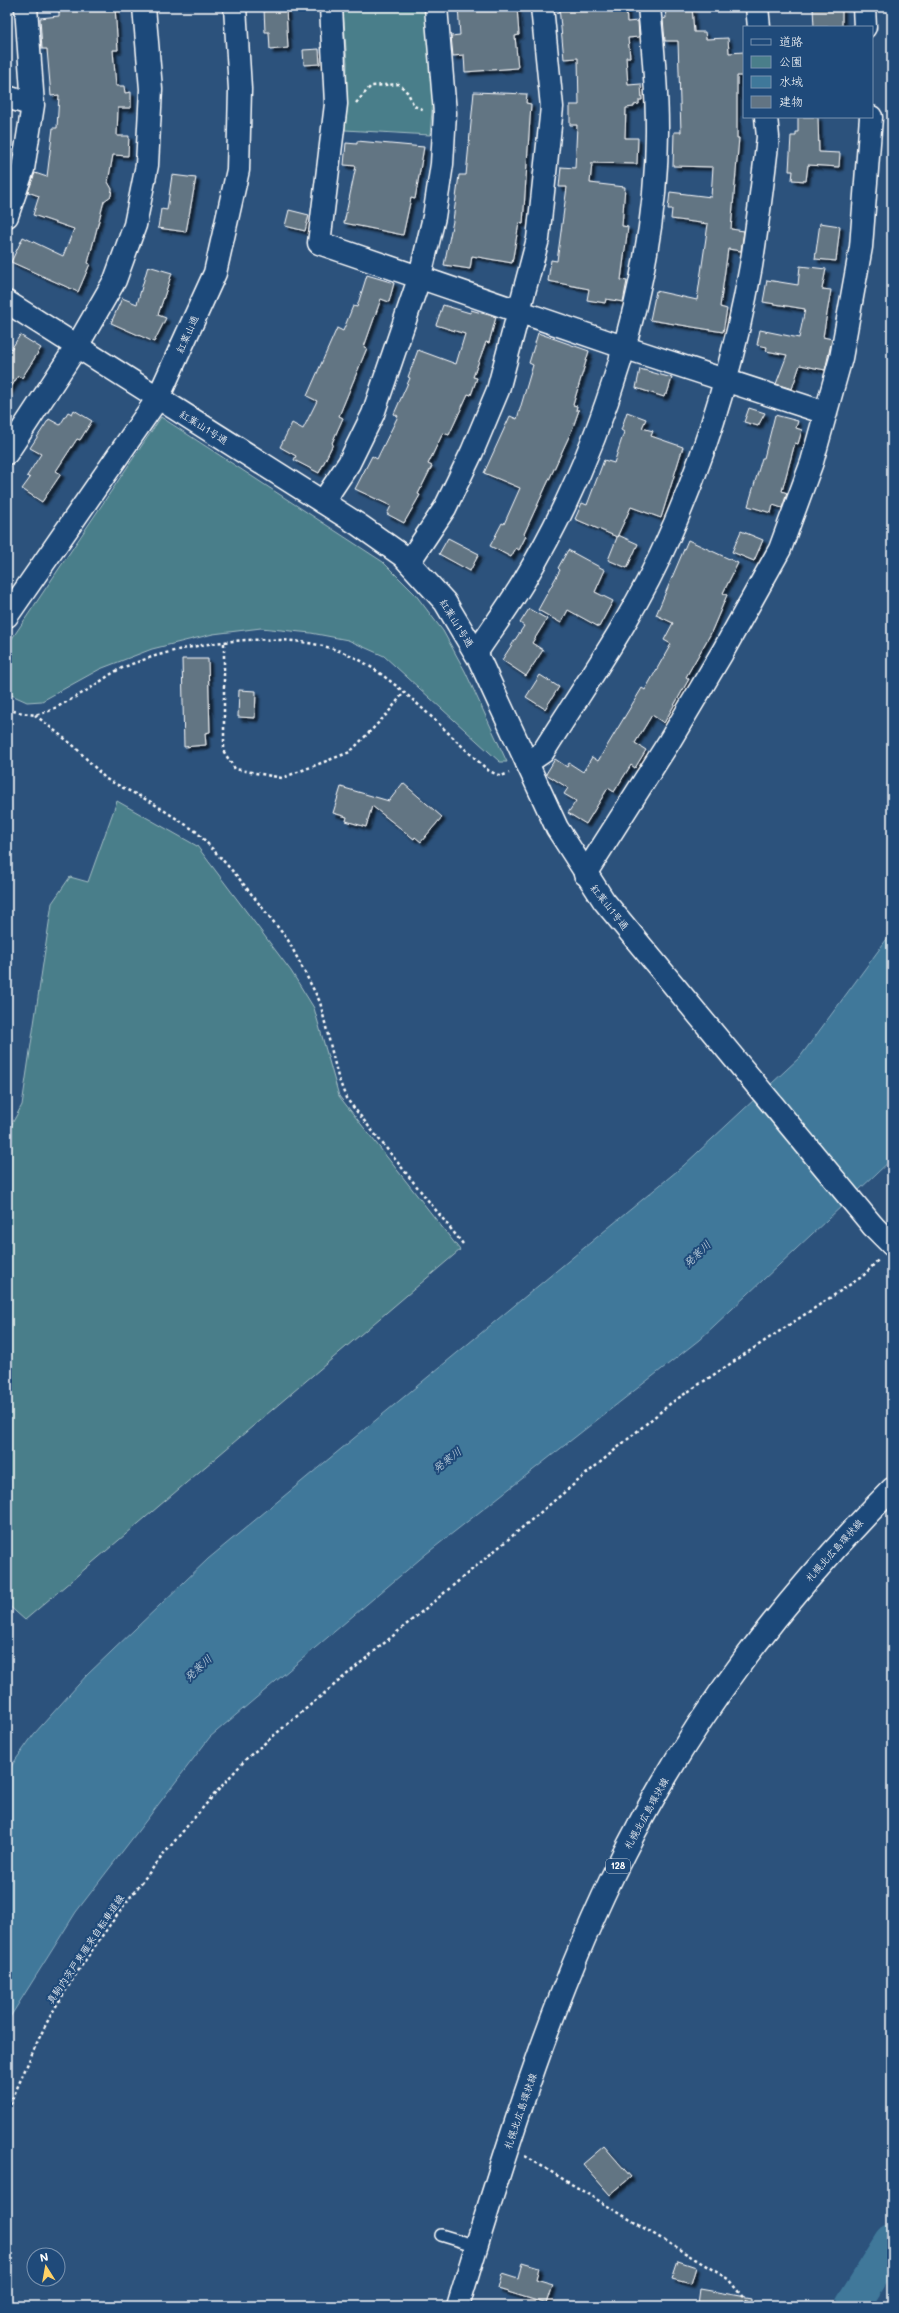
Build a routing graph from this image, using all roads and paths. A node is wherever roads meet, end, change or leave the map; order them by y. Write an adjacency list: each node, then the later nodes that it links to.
1 (26, 7): 14 (street)
2 (144, 7): 22 (street)
3 (235, 7): 25 (street, 紅葉山通)
4 (331, 7): 19 (street)
5 (436, 7): 19 (street)
6 (542, 7): 21 (street)
7 (649, 7): 23 (street)
8 (757, 7): 10 (street)
9 (864, 7): 11 (street)
10 (759, 26)
11 (865, 26)
12 (7, 97): 14 (street)
13 (351, 103): 15 (path)
14 (33, 105): 18 (street)
15 (432, 112)
16 (766, 118): 24 (street)
17 (871, 118): 26 (street)
18 (7, 216)
19 (420, 276): 21 (street); 28 (street)
20 (7, 302): 22 (street, 紅葉山1号通)
21 (519, 311): 23 (street); 29 (street)
22 (77, 346): 25 (street, 紅葉山1号通); 27 (street)
23 (623, 347): 24 (street); 32 (street)
24 (725, 379): 26 (street); 36 (street)
25 (158, 398): 28 (street, 紅葉山1号通); 30 (street, 紅葉山通)
26 (826, 413): 37 (street)
27 (7, 452)
28 (322, 502): 29 (street, 紅葉山1号通)
29 (408, 562): 32 (street, 紅葉山1号通)
30 (7, 616)
31 (224, 643): 33 (path); 33 (path); 35 (path)
32 (476, 653): 36 (street, 紅葉山1号通)
33 (405, 691): 36 (path)
34 (7, 710): 35 (path)
35 (35, 715): 38 (path)
36 (519, 768): 37 (street, 紅葉山1号通)
37 (585, 874): 39 (street, 紅葉山1号通)
38 (463, 1244)
39 (891, 1245): 41 (path, 真駒内茨戸東雁来自転車道線)
40 (892, 1489): 44 (street, 札幌北広島環状線 / 128)
41 (7, 2110)
42 (524, 2156): 46 (path)
43 (441, 2235): 44 (lane)
44 (477, 2246): 45 (street, 札幌北広島環状線 / 128)
45 (458, 2306)
46 (750, 2306)

